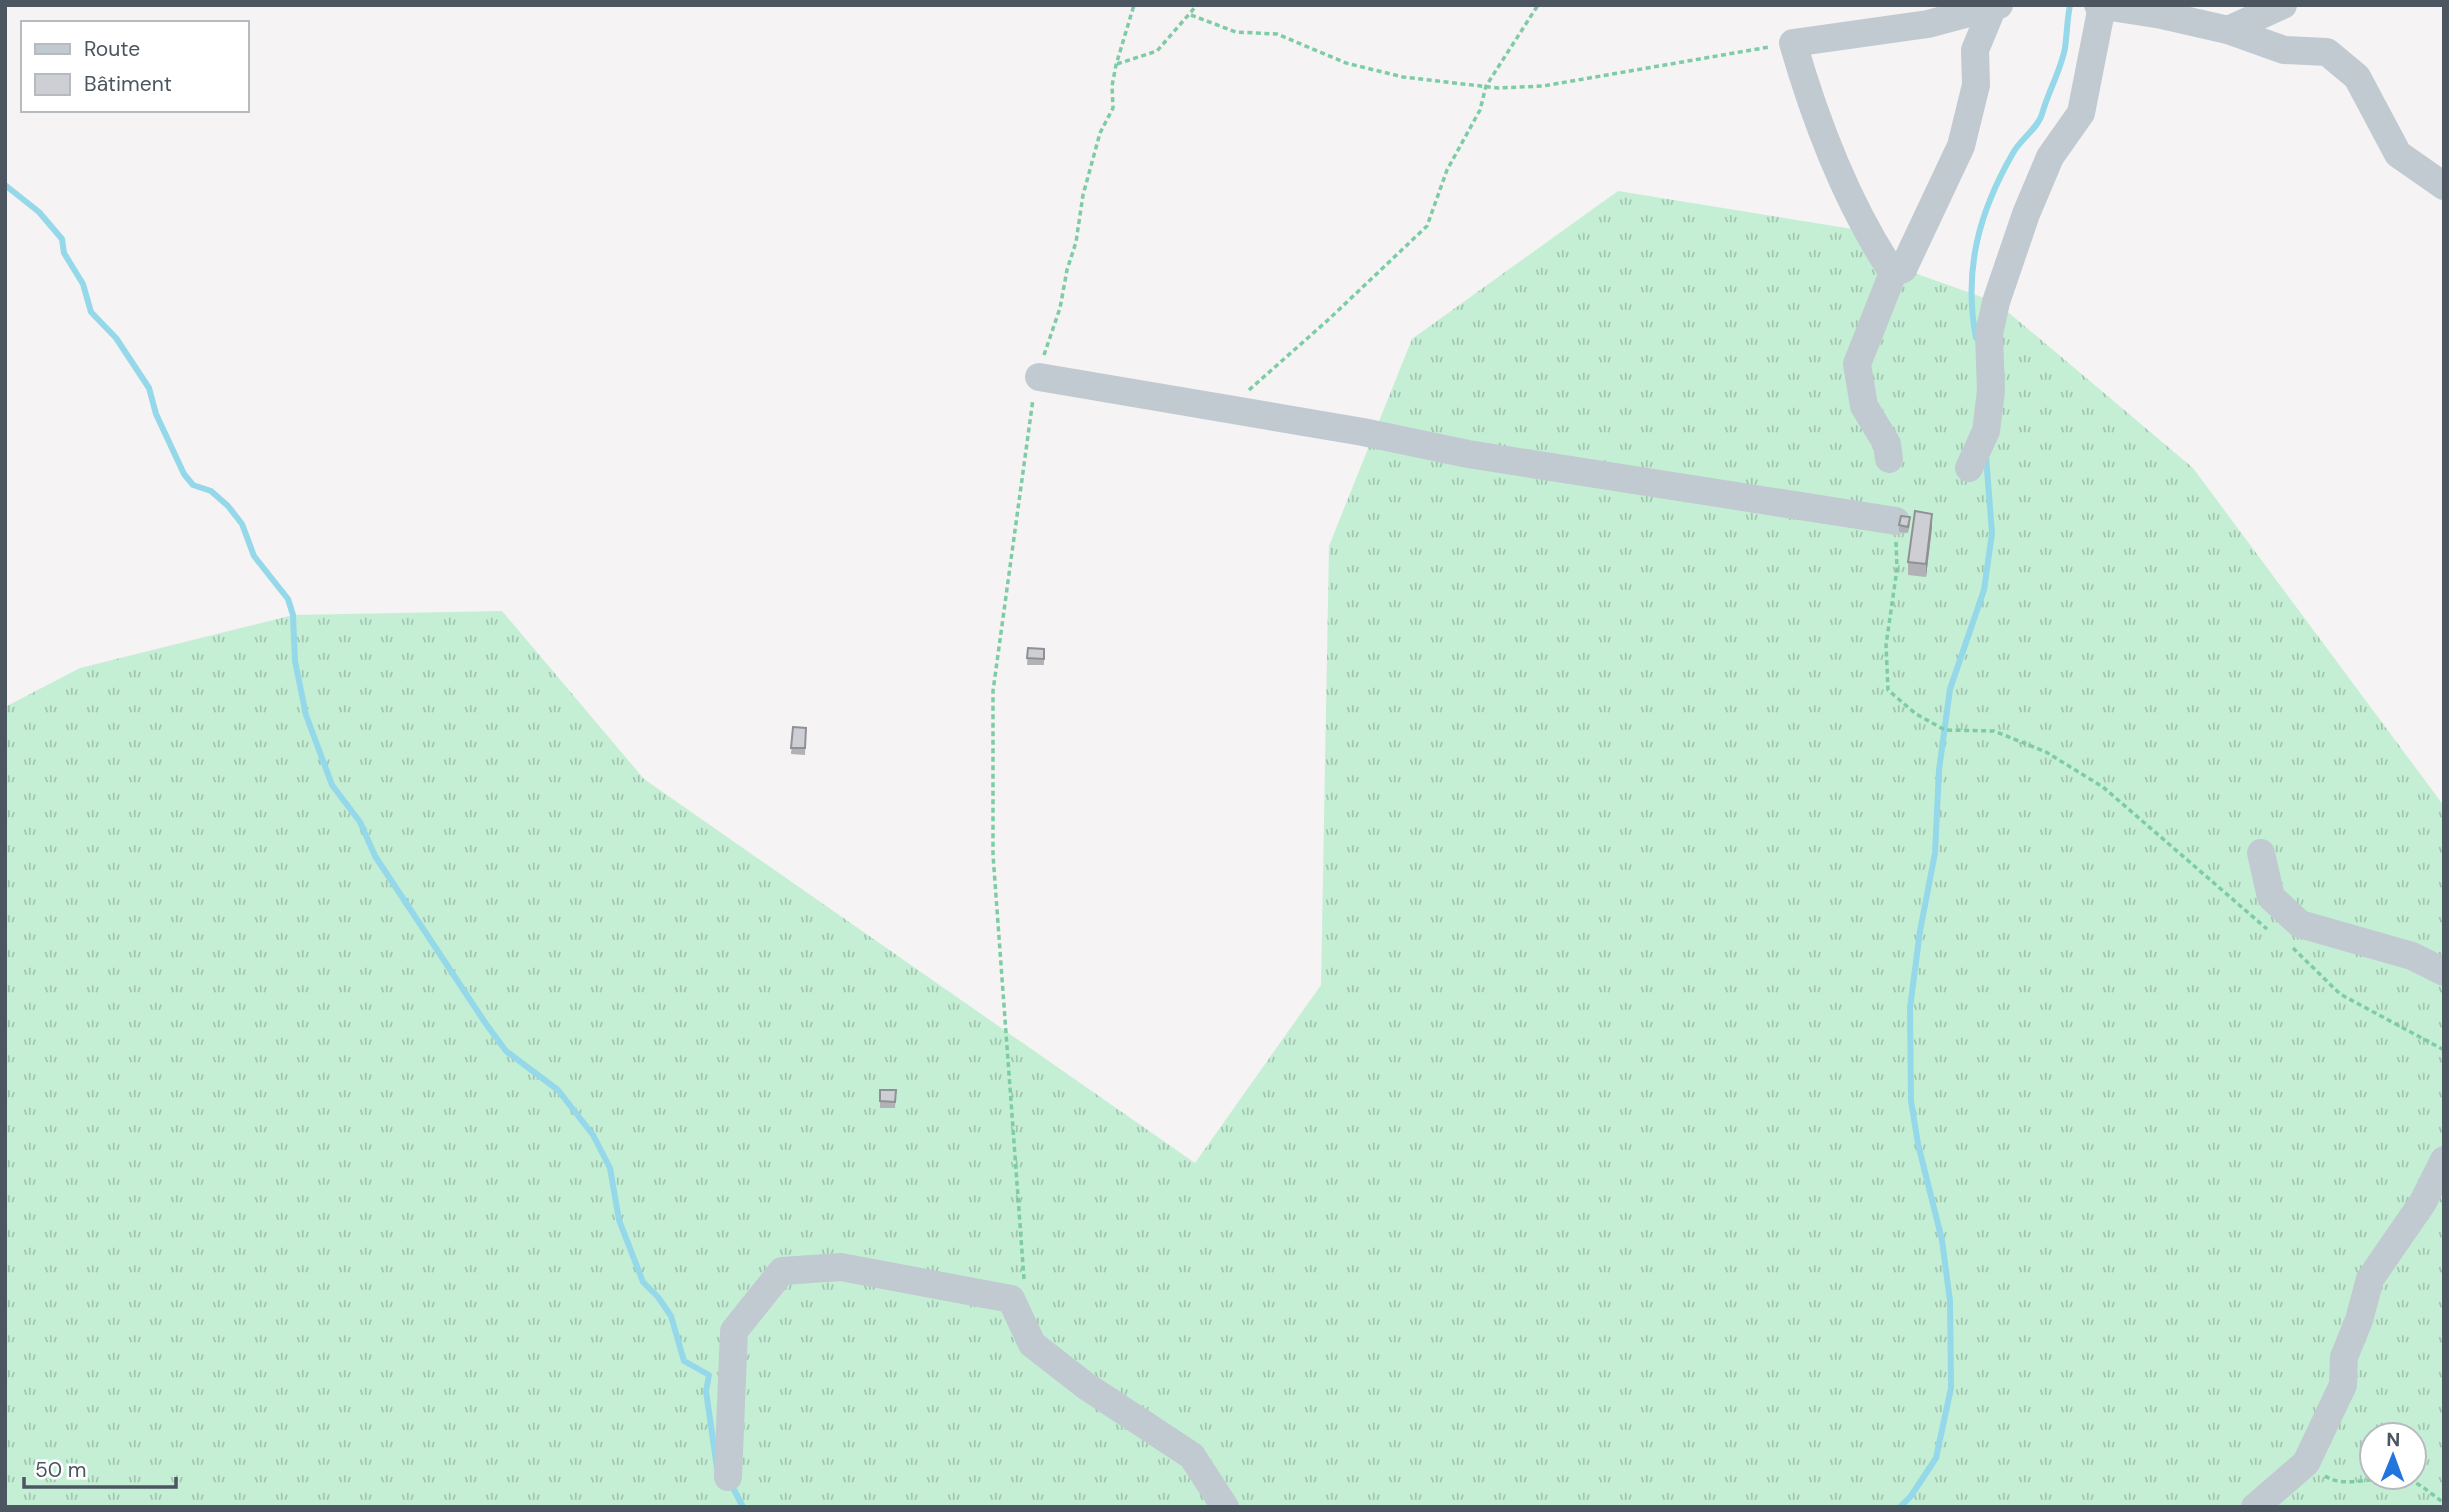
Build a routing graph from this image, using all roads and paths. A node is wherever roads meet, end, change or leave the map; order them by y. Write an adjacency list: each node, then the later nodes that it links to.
1 (1134, 5): 11 (path)
2 (1197, 5): 7 (path)
3 (1538, 5): 12 (path)
4 (2283, 5): 9 (street)
5 (2100, 6): 9 (street); 18 (street)
6 (1995, 7): 8 (street); 14 (street)
7 (1191, 15): 11 (path); 12 (path)
8 (1899, 17): 10 (street)
9 (2228, 30): 13 (street)
10 (1793, 43): 12 (path); 14 (street)
11 (1116, 65): 15 (path)
12 (1486, 86): 16 (path)
13 (2444, 186)
14 (1893, 273): 17 (street)
15 (1039, 377): 16 (street); 26 (path)
16 (1227, 410): 19 (street)
17 (1889, 459)
18 (1969, 468)
19 (1896, 521): 21 (path)
20 (2261, 853): 23 (street)
21 (2277, 936)
22 (2286, 943): 24 (path)
23 (2444, 972)
24 (2444, 1050)
25 (2444, 1160): 27 (street)
26 (1025, 1291)
27 (2306, 1463): 29 (path); 31 (street)
28 (727, 1477): 30 (street)
29 (2444, 1503)
30 (1225, 1507)
31 (2255, 1507)

